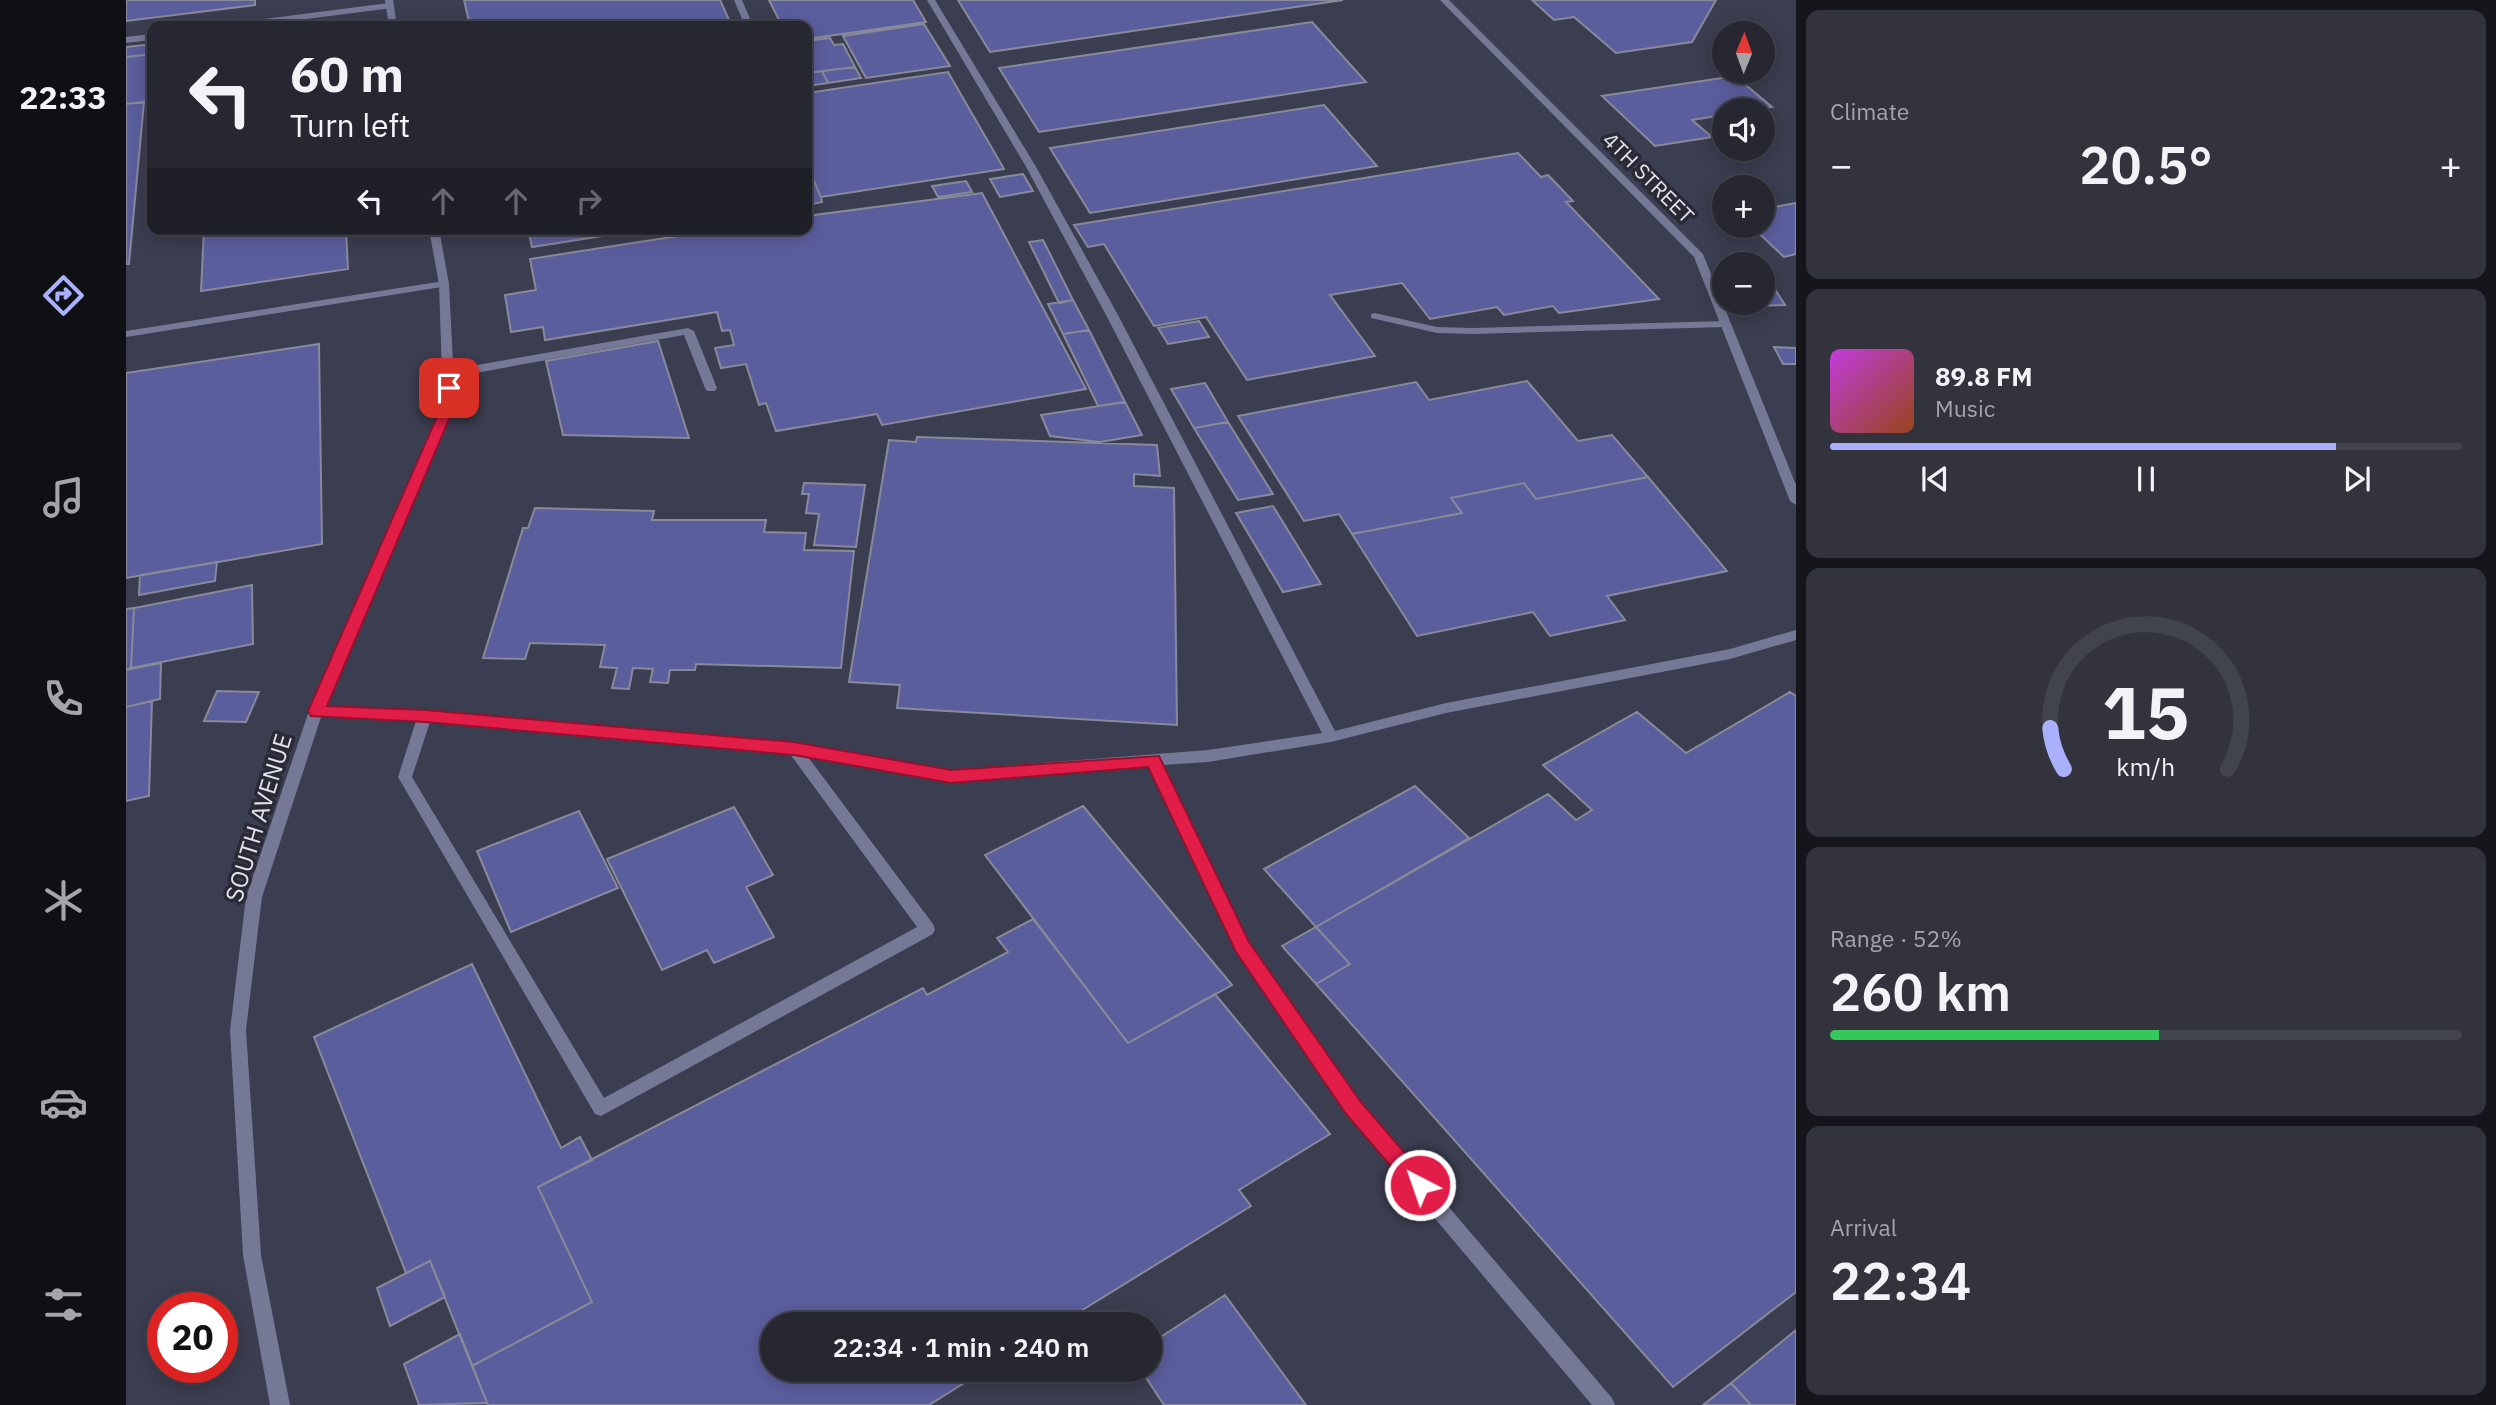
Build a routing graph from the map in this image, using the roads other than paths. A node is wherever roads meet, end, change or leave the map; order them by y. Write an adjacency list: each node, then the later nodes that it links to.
1 (738, 0): 7 (street)
2 (930, 0): 21 (street)
3 (1444, 0): 13 (street, 4TH STREET)
4 (389, 3): 5 (street); 6 (street)
5 (267, 21)
6 (392, 21)
7 (747, 21)
8 (147, 38): 9 (street)
9 (126, 40)
10 (435, 235): 11 (street, SOUTH AVENUE)
11 (444, 284): 14 (street); 15 (street, SOUTH AVENUE)
12 (1375, 316): 13 (street)
13 (1726, 324): 17 (street, 4TH STREET)
14 (126, 334)
15 (448, 374): 16 (street); 19 (street, SOUTH AVENUE)
16 (711, 388)
17 (1796, 501)
18 (1796, 635): 21 (street)
19 (316, 711): 20 (street); 24 (street, SOUTH AVENUE)
20 (425, 716): 22 (street); 22 (street)
21 (1331, 737): 23 (street)
22 (794, 749): 23 (street)
23 (1153, 761): 25 (street)
24 (280, 1405)
25 (1605, 1405)

